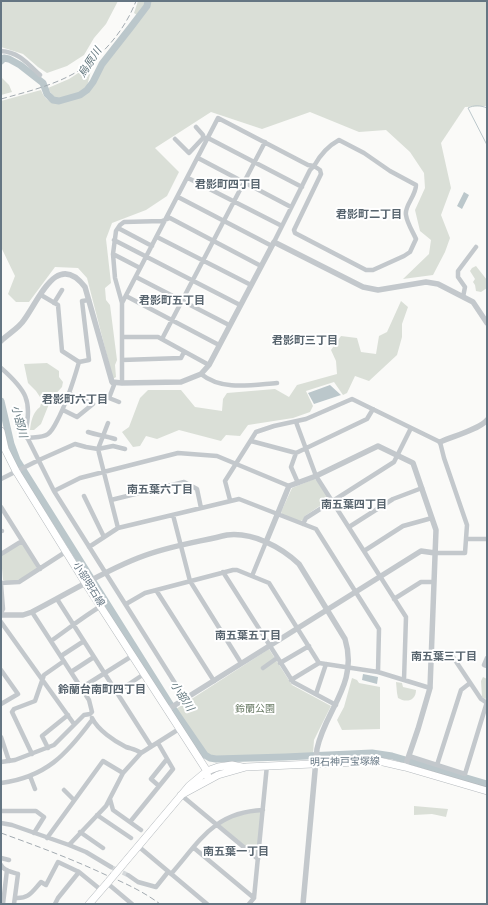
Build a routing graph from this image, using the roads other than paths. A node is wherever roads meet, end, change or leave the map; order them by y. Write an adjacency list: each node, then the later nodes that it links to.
1 (1, 51): 2 (street)
2 (40, 75)
3 (196, 126): 4 (street)
4 (203, 138): 5 (street); 6 (street)
5 (208, 138): 7 (street); 8 (street); 9 (street)
6 (175, 139)
7 (265, 142): 9 (street); 10 (street)
8 (198, 158): 11 (street); 12 (street)
9 (254, 162): 12 (street); 13 (street)
10 (314, 166): 10 (street); 13 (street)
11 (188, 178): 14 (street); 15 (street)
12 (244, 182): 15 (street); 16 (street)
13 (302, 187): 16 (street)
14 (178, 197): 17 (street); 18 (street)
15 (234, 202): 18 (street); 19 (street)
16 (291, 207): 19 (street)
17 (166, 219): 20 (street); 21 (street); 23 (street)
18 (224, 222): 23 (street); 24 (street)
19 (282, 226): 24 (street)
20 (118, 228): 22 (street); 25 (street)
21 (157, 237): 25 (street); 29 (street)
22 (114, 240): 27 (street); 28 (street)
23 (213, 241): 29 (street); 30 (street)
24 (273, 244): 30 (street); 38 (street)
25 (152, 246): 28 (street)
26 (476, 247): 38 (street)
27 (113, 254): 31 (street); 42 (street)
28 (146, 257): 31 (street); 33 (street)
29 (202, 261): 33 (street); 34 (street)
30 (261, 266): 34 (street)
31 (140, 268): 32 (street)
32 (136, 277): 37 (street); 40 (street)
33 (192, 281): 40 (street); 43 (street)
34 (251, 285): 43 (street)
35 (62, 290): 41 (street)
36 (41, 295): 39 (street); 41 (street); 49 (street)
37 (126, 296): 42 (street); 44 (street)
38 (463, 297): 45 (street)
39 (89, 300): 53 (street); 57 (street)
40 (182, 301): 44 (street); 46 (street)
41 (54, 303): 53 (street)
42 (122, 303): 47 (street)
43 (240, 305): 46 (street)
44 (172, 320): 48 (street); 50 (street)
45 (487, 323)
46 (229, 325): 50 (street)
47 (123, 337): 48 (street); 52 (street)
48 (162, 339): 51 (street)
49 (1, 341)
50 (219, 345): 54 (street)
51 (184, 352): 52 (street); 54 (street)
52 (122, 360): 58 (street)
53 (79, 362): 60 (street)
54 (209, 365): 56 (street)
55 (1, 368): 71 (street)
56 (201, 374): 58 (street); 59 (street)
57 (112, 382): 58 (street); 61 (street)
58 (122, 383)
59 (277, 383)
60 (70, 394): 63 (street); 63 (street)
61 (119, 402)
62 (373, 409): 65 (street); 67 (street); 76 (street)
63 (63, 410): 71 (street)
64 (487, 420): 74 (street)
65 (296, 422): 73 (street); 76 (street)
66 (108, 423): 70 (street)
67 (411, 428): 74 (street); 79 (street)
68 (1, 431): 82 (main road, 小部明石線)
69 (88, 432): 70 (street)
70 (103, 436): 72 (street); 75 (street)
71 (27, 438): 80 (street)
72 (115, 439)
73 (251, 440): 78 (street); 81 (street)
74 (440, 442): 103 (street)
75 (98, 449): 77 (street); 80 (street); 83 (street)
76 (306, 449): 78 (street); 84 (street)
77 (125, 450)
78 (296, 454): 86 (street)
79 (397, 455): 84 (street); 88 (street); 93 (street)
80 (38, 460): 82 (street); 89 (street)
81 (236, 464): 83 (street); 87 (street); 92 (street)
82 (18, 471): 85 (street); 110 (main road, 小部明石線)
83 (104, 472): 89 (street); 91 (street)
84 (316, 476): 86 (street); 93 (street)
85 (1, 479)
86 (298, 483): 87 (street)
87 (289, 486): 96 (street)
88 (422, 488): 98 (street); 100 (street)
89 (54, 491): 108 (street)
90 (84, 496): 102 (street)
91 (111, 500): 95 (street); 101 (street)
92 (230, 500): 95 (street); 96 (street)
93 (332, 501): 99 (street); 100 (street)
94 (1, 507): 105 (street)
95 (201, 508): 97 (street)
96 (278, 514): 99 (street); 106 (street)
97 (173, 515): 101 (street); 107 (street)
98 (432, 518): 109 (street); 111 (street)
99 (303, 524): 123 (street)
100 (348, 527): 109 (street)
101 (118, 528): 102 (street)
102 (104, 537): 108 (street)
103 (466, 539): 104 (street); 111 (street)
104 (487, 539)
105 (22, 541): 112 (street); 113 (street)
106 (266, 542): 107 (street); 116 (street); 128 (street)
107 (180, 546): 115 (street); 118 (street)
108 (89, 547): 115 (street)
109 (364, 551): 117 (street)
110 (67, 552): 113 (street); 120 (main road, 小部明石線)
111 (435, 553): 117 (street); 119 (street)
112 (1, 554)
113 (40, 569): 121 (street)
114 (223, 572): 116 (street); 118 (street); 136 (street)
115 (106, 574): 120 (street); 126 (street)
116 (252, 576): 133 (street)
117 (379, 576): 123 (street); 125 (street)
118 (190, 581): 122 (street); 146 (street)
119 (433, 582): 125 (street); 138 (street)
120 (88, 583): 124 (street); 127 (main road, 小部明石線)
121 (1, 584): 130 (street)
122 (156, 590): 126 (street); 160 (street)
123 (355, 592): 128 (street); 154 (street)
124 (57, 599): 129 (street); 132 (street)
125 (394, 599): 159 (street)
126 (126, 604): 166 (street)
127 (101, 606): 132 (street); 140 (main road, 小部明石線)
128 (328, 609): 133 (street); 151 (street)
129 (32, 612): 130 (street); 134 (street)
130 (1, 614)
131 (1, 622): 157 (street)
132 (74, 624): 134 (street); 135 (street)
133 (298, 628): 136 (street); 137 (street)
134 (51, 641): 139 (street)
135 (84, 641): 139 (street); 141 (street)
136 (269, 646): 142 (street); 146 (street)
137 (309, 646): 145 (street); 147 (street)
138 (431, 653): 161 (street); 163 (street)
139 (61, 656): 144 (street)
140 (132, 656): 155 (street); 156 (main road, 小部明石線)
141 (94, 657): 153 (street); 155 (street)
142 (277, 658): 147 (street); 150 (street)
143 (487, 658): 149 (street)
144 (64, 661): 153 (street); 157 (street)
145 (319, 662): 148 (street); 158 (street)
146 (241, 663): 160 (street)
147 (280, 663): 158 (street)
148 (326, 664): 151 (street); 165 (street)
149 (487, 666)
150 (263, 668)
151 (348, 668): 154 (street); 169 (street)
152 (1, 670): 167 (street)
153 (71, 672): 162 (street)
154 (378, 672): 159 (street)
155 (105, 673): 162 (street); 164 (street)
156 (144, 674): 164 (street); 170 (main road, 小部明石線)
157 (42, 679): 172 (street); 181 (street)
158 (291, 680): 165 (street)
159 (404, 680): 163 (street)
160 (214, 681): 166 (street)
161 (470, 683): 168 (street); 189 (street)
162 (81, 688): 171 (street)
163 (430, 688): 182 (street)
164 (117, 692): 178 (street)
165 (316, 694): 169 (street)
166 (182, 700): 170 (street)
167 (2, 702)
168 (487, 703): 189 (street)
169 (336, 705): 186 (street)
170 (168, 710): 175 (main road, 小部明石線)
171 (90, 714): 173 (street); 174 (street)
172 (68, 715): 174 (street); 179 (street)
173 (92, 720): 180 (street); 192 (street)
174 (74, 724): 179 (street)
175 (181, 732): 177 (street); 191 (main road, 小部明石線)
176 (1, 738): 184 (street)
177 (158, 743): 178 (street); 183 (street)
178 (151, 746): 180 (street)
179 (48, 748): 181 (street)
180 (141, 753): 190 (street)
181 (32, 754): 184 (street)
182 (409, 756): 188 (street); 189 (street)
183 (167, 759): 194 (street); 194 (street)
184 (9, 761): 185 (street)
185 (1, 762)
186 (317, 762): 187 (main road, 明石神戸宝塚線); 188 (main road, 明石神戸宝塚線); 236 (street)
187 (267, 765): 191 (main road, 明石神戸宝塚線); 201 (street)
188 (406, 765): 197 (main road, 明石神戸宝塚線)
189 (437, 765)
190 (123, 773): 199 (street); 200 (street)
191 (206, 775): 198 (main road, 明石神戸宝塚線)
192 (30, 776): 193 (street); 195 (street)
193 (1, 783)
194 (159, 786): 204 (street)
195 (35, 789)
196 (64, 790): 200 (street)
197 (487, 792)
198 (181, 795): 206 (street); 213 (main road, 明石神戸宝塚線)
199 (110, 799): 203 (street); 204 (street)
200 (74, 800): 210 (street)
201 (263, 810): 206 (street); 218 (street)
202 (1, 812): 209 (street)
203 (97, 815): 208 (street); 211 (street)
204 (130, 822): 207 (street)
205 (1, 823): 209 (street)
206 (216, 824): 215 (street); 218 (street)
207 (141, 830)
208 (80, 832): 212 (street); 214 (street)
209 (34, 833): 210 (street)
210 (47, 838): 212 (street)
211 (131, 838)
212 (70, 845): 220 (street)
213 (138, 846): 223 (street); 225 (main road, 明石神戸宝塚線, bridge)
214 (102, 848)
215 (194, 848): 223 (street); 228 (street)
216 (1, 858): 217 (street)
217 (9, 860)
218 (258, 860): 228 (street)
219 (1, 865): 221 (street)
220 (111, 867)
221 (7, 870): 227 (street); 229 (street)
222 (80, 872): 226 (street); 227 (street); 231 (street)
223 (170, 873): 224 (street); 234 (street)
224 (128, 875)
225 (108, 882): 226 (main road, 明石神戸宝塚線); 233 (street)
226 (101, 890): 232 (main road, 明石神戸宝塚線)
227 (15, 898): 230 (street)
228 (254, 898): 235 (street)
229 (3, 904)
230 (14, 904)
231 (55, 904)
232 (89, 904)
233 (132, 904)
234 (207, 904)
235 (249, 904)
236 (303, 904)

